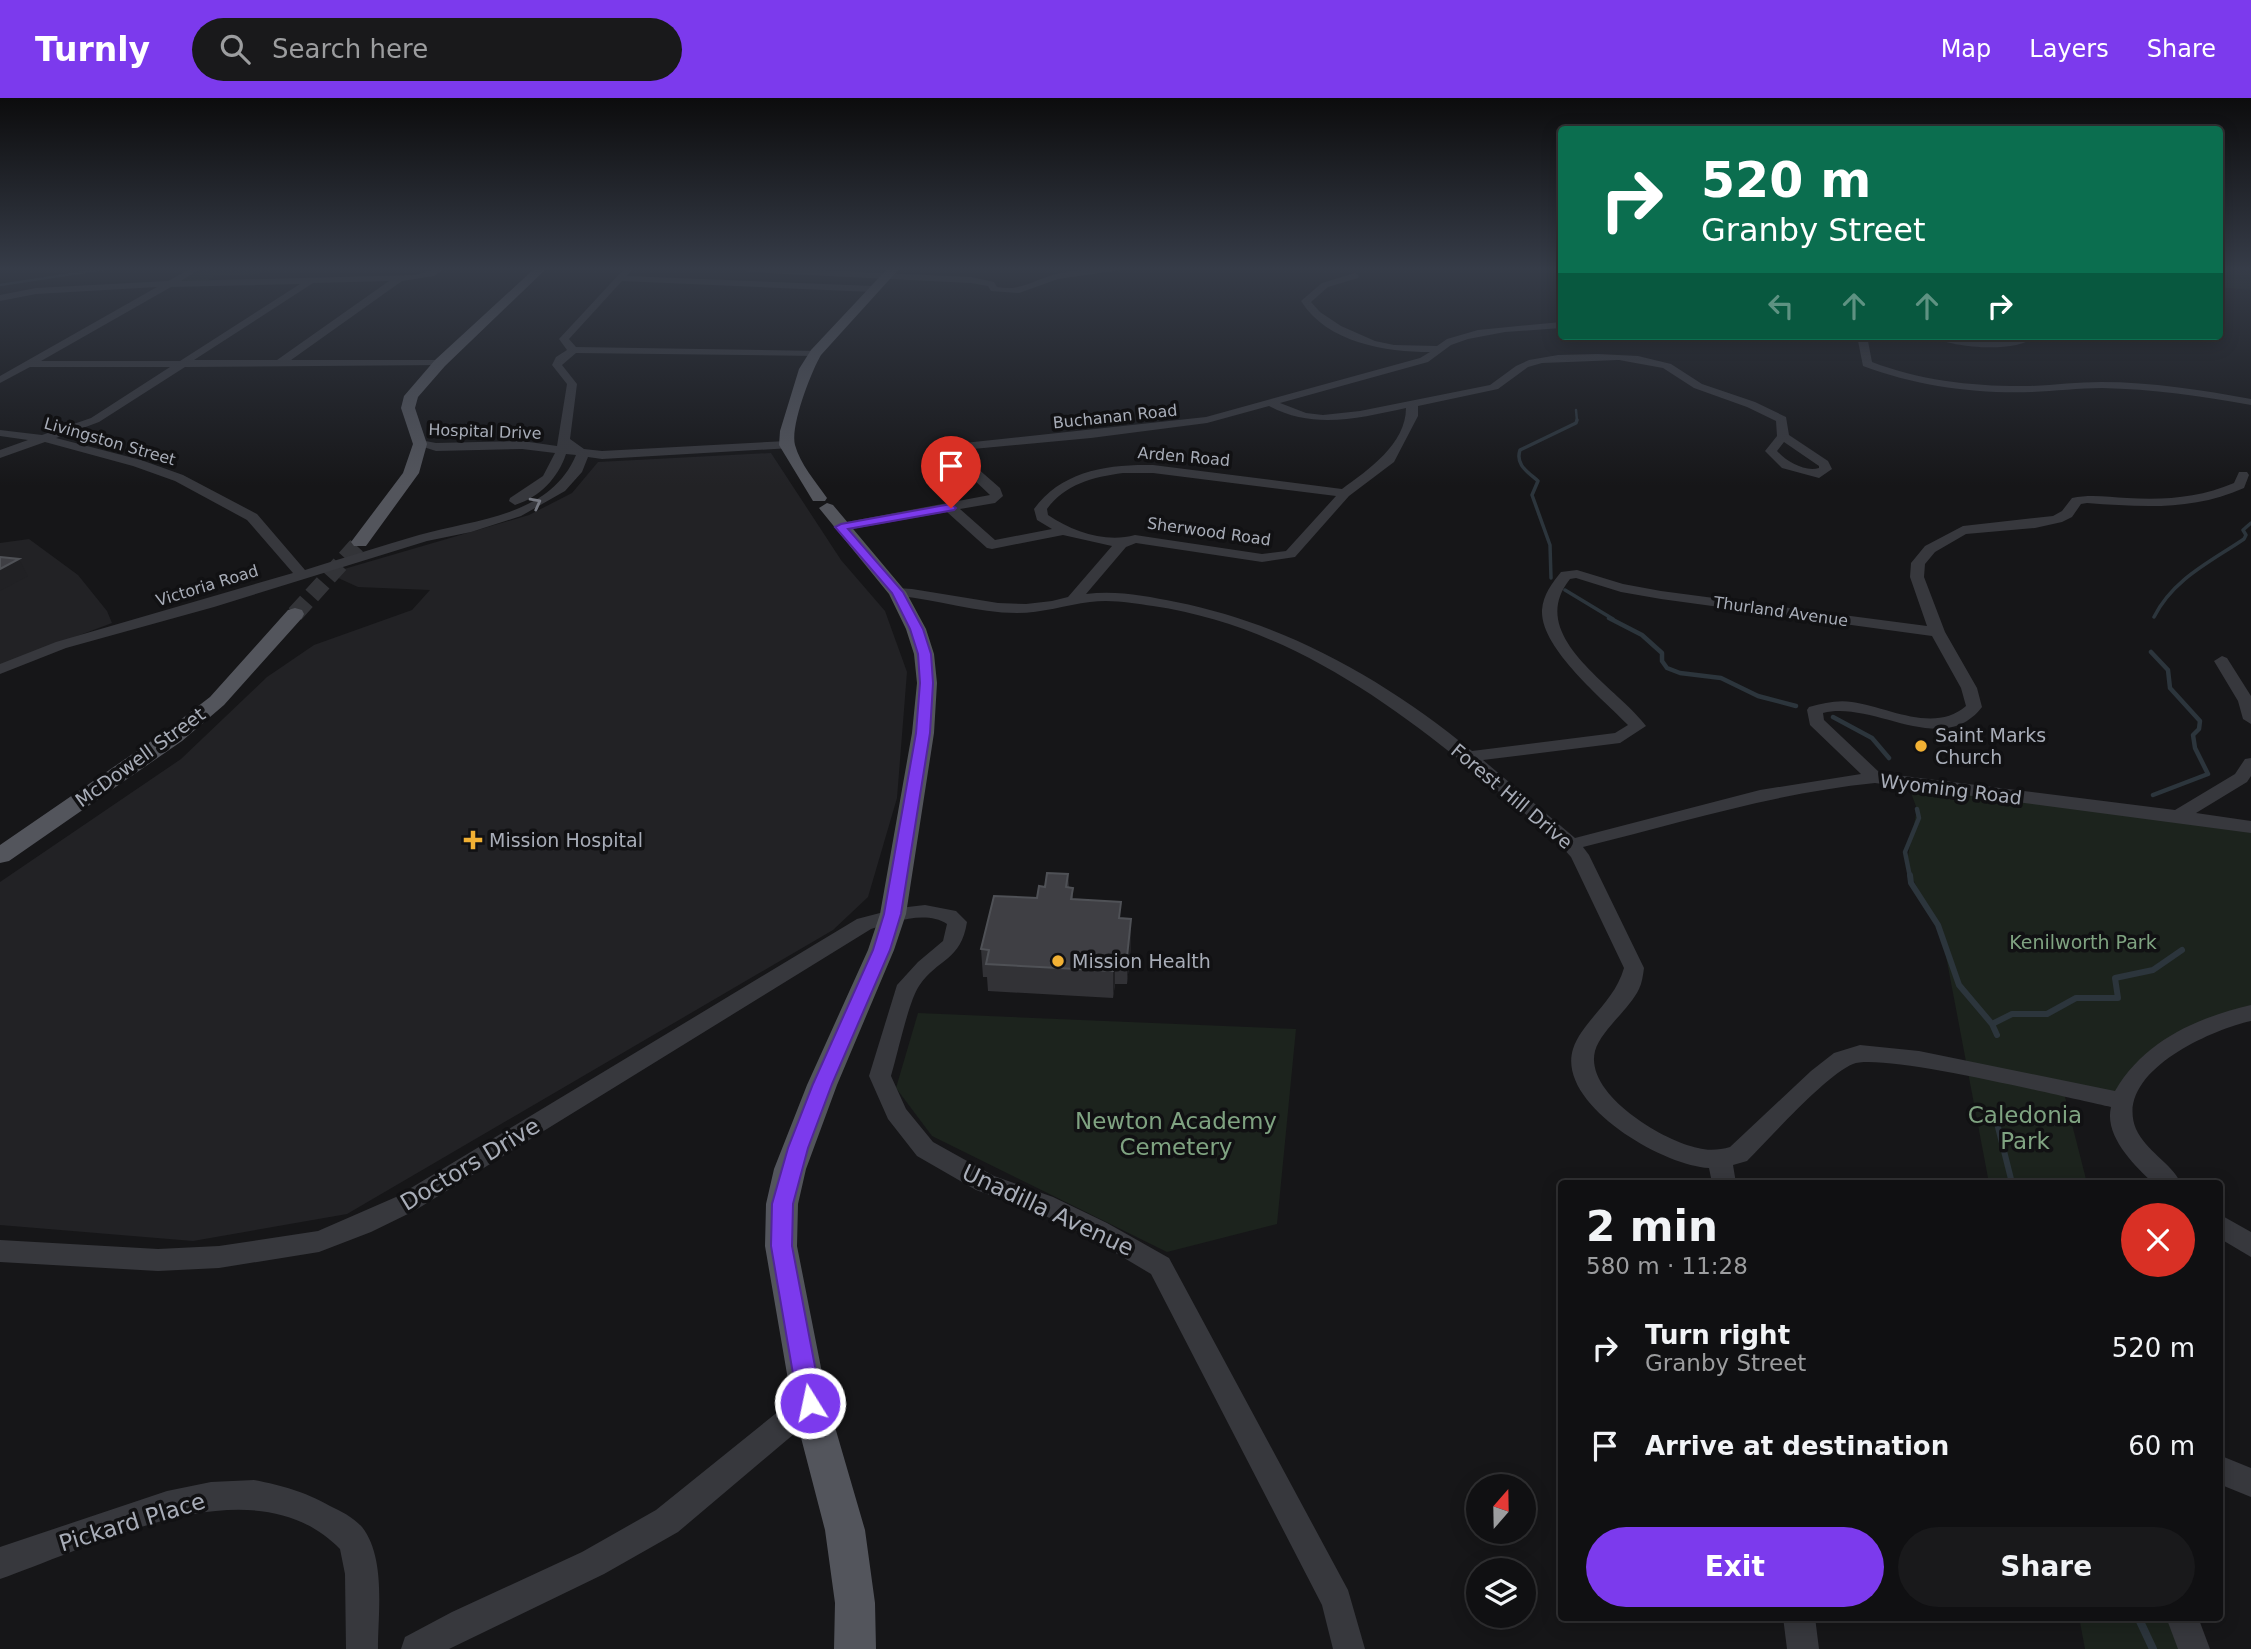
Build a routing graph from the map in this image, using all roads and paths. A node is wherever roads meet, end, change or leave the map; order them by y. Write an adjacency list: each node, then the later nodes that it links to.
1 (69, 341): 18 (street)
2 (217, 341): 15 (street)
3 (309, 341): 16 (street)
4 (463, 341): 17 (main road)
5 (565, 341): 13 (street)
6 (826, 341): 14 (main road)
7 (1371, 341): 12 (street)
8 (1450, 341): 12 (street, Buchanan Road)
9 (1863, 341): 20 (street)
10 (1956, 341): 11 (street)
11 (2022, 341)
12 (1438, 349): 21 (street, Buchanan Road)
13 (574, 350): 14 (street); 28 (street, Victoria Road)
14 (816, 353): 26 (main road)
15 (183, 363): 16 (street); 18 (street); 25 (street)
16 (279, 363): 17 (street)
17 (440, 363): 27 (main road)
18 (29, 364): 19 (street)
19 (0, 380)
20 (2251, 402)
21 (1271, 403): 22 (street); 33 (street, Buchanan Road)
22 (1412, 404): 24 (street); 32 (street, Sherwood Road)
23 (0, 433): 25 (street, Livingston Street)
24 (1783, 436)
25 (46, 439): 29 (street); 39 (street, Livingston Street)
26 (787, 441): 28 (street, Hospital Drive); 30 (street); 34 (main road)
27 (420, 444): 28 (street, Hospital Drive); 37 (main road)
28 (561, 445): 30 (street); 36 (street, Victoria Road)
29 (0, 454)
30 (583, 454): 36 (street, Victoria Road, one-way to 30)
31 (2243, 475): 43 (street)
32 (1345, 493): 35 (street, Arden Road); 38 (street, Sherwood Road)
33 (951, 508): 34 (street); 35 (street)
34 (841, 527): 40 (main road)
35 (1063, 531): 38 (street)
36 (425, 537): 39 (street, Victoria Road)
37 (360, 542)
38 (1121, 544): 41 (street, Sherwood Road)
39 (301, 574): 45 (street, Victoria Road)
40 (897, 592): 41 (street, Forest Hill Drive); 54 (main road)
41 (1075, 598): 47 (street, Forest Hill Drive)
42 (295, 614): 53 (main road, McDowell Street)
43 (1937, 632): 47 (street, Thurland Avenue); 49 (street)
44 (2222, 661): 46 (street)
45 (0, 669)
46 (2251, 719)
47 (1465, 757): 52 (street, Forest Hill Drive)
48 (2251, 763): 50 (street)
49 (1875, 778): 50 (street, Wyoming Road); 52 (street, Wyoming Road)
50 (2179, 816): 51 (street, Wyoming Road)
51 (2251, 827)
52 (1572, 844): 57 (street, Forest Hill Drive)
53 (0, 856)
54 (892, 914): 61 (street, Doctors Drive); 62 (main road); 71 (street, Unadilla Avenue)
55 (2251, 1013): 56 (street)
56 (2123, 1101): 57 (street, Forest Hill Drive); 58 (street)
57 (1722, 1171)
58 (2166, 1180)
59 (2223, 1227): 60 (street)
60 (2251, 1246)
61 (0, 1251)
62 (810, 1403): 69 (street); 70 (main road)
63 (2223, 1471): 64 (street)
64 (2251, 1483)
65 (0, 1563): 68 (street, Pickard Place)
66 (1800, 1621): 72 (street)
67 (2184, 1621): 73 (street)
68 (362, 1649)
69 (417, 1649)
70 (855, 1649)
71 (1349, 1649)
72 (1803, 1649)
73 (2194, 1649)

